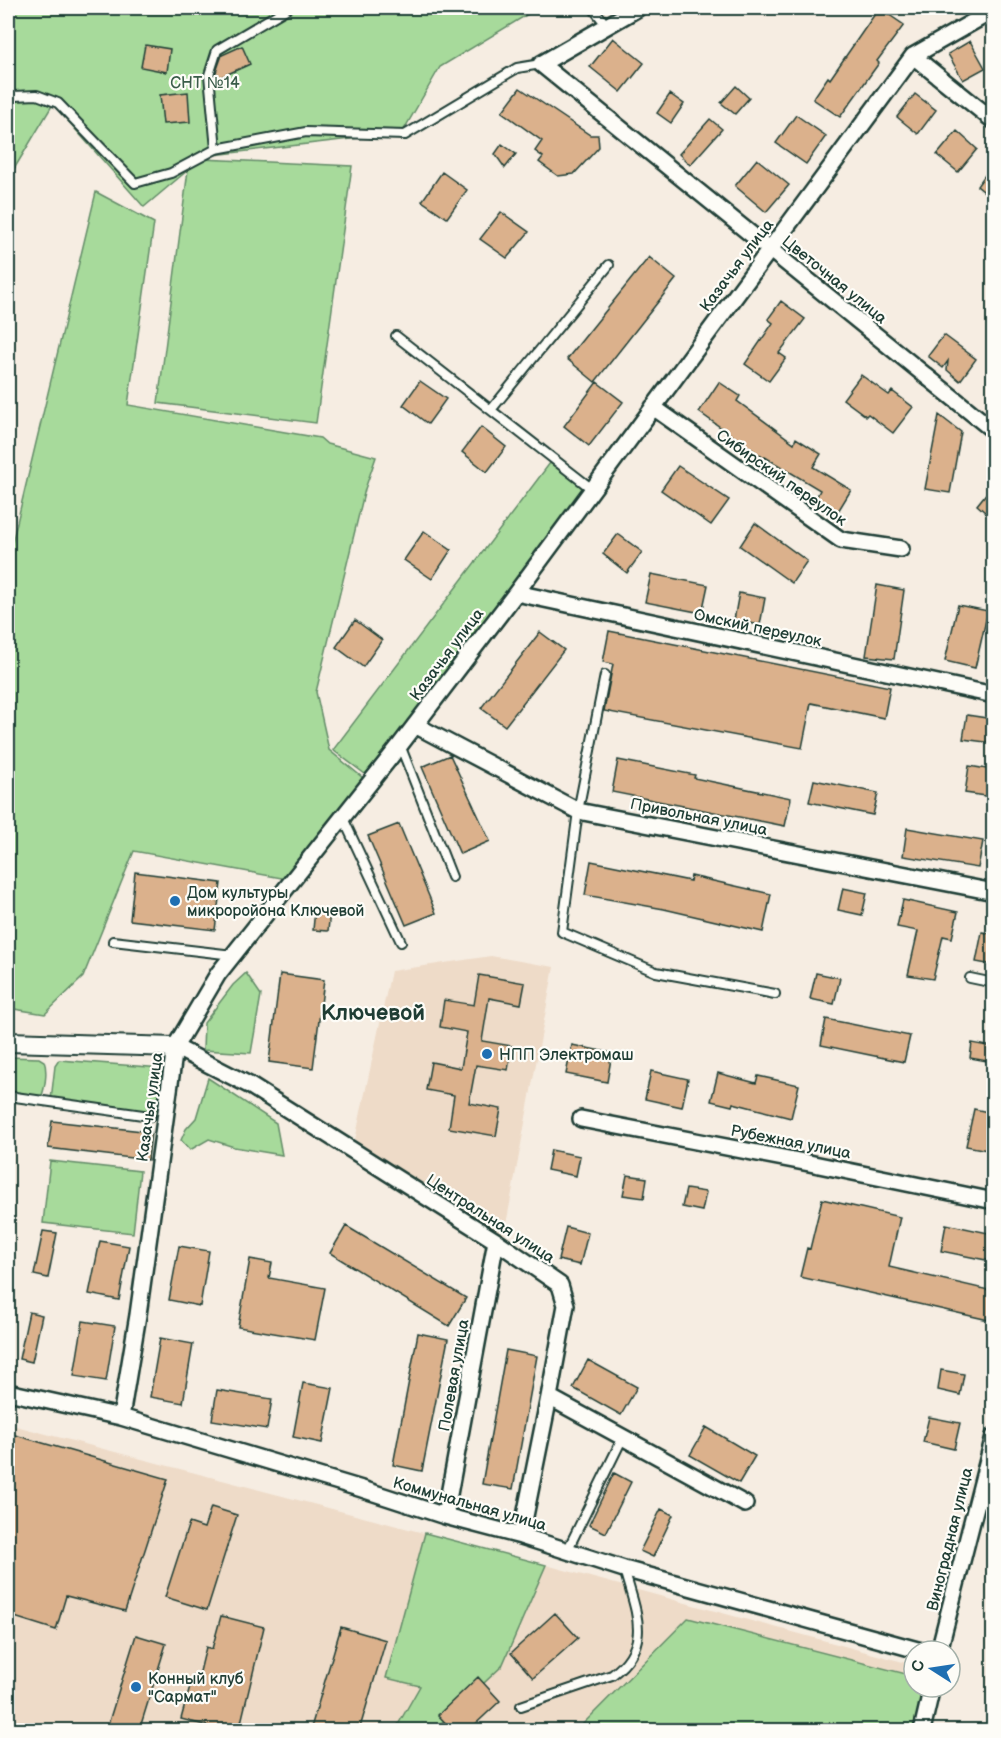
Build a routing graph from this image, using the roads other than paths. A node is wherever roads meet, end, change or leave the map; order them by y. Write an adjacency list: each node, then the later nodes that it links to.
1 (288, 8): 10 (lane)
2 (593, 8): 5 (lane)
3 (638, 8): 5 (street)
4 (993, 10): 6 (street, Казачья улица)
5 (607, 26): 7 (street)
6 (913, 56): 9 (street); 11 (street, Казачья улица)
7 (541, 64): 10 (lane); 11 (street, Цветочная улица)
8 (8, 101): 10 (lane)
9 (993, 121)
10 (216, 148)
11 (770, 250): 14 (street, Казачья улица); 16 (street, Цветочная улица)
12 (609, 265): 15 (lane)
13 (396, 336): 15 (lane)
14 (653, 407): 17 (street, Казачья улица); 18 (street, Сибирский переулок)
15 (491, 410): 17 (lane)
16 (993, 431)
17 (592, 489): 19 (street, Казачья улица)
18 (901, 549)
19 (516, 594): 21 (street, Омский переулок); 22 (street, Казачья улица)
20 (605, 675): 24 (lane)
21 (993, 695)
22 (415, 725): 23 (street, Казачья улица); 24 (street, Привольная улица)
23 (400, 745): 25 (street, Казачья улица); 26 (lane)
24 (578, 811): 27 (street, Привольная улица); 33 (lane)
25 (343, 818): 29 (lane); 30 (street, Казачья улица)
26 (452, 877)
27 (993, 892)
28 (113, 941): 30 (lane)
29 (401, 942)
30 (233, 955): 35 (street, Казачья улица)
31 (970, 978): 32 (lane)
32 (993, 983)
33 (775, 994)
34 (8, 1042): 35 (street)
35 (175, 1047): 40 (street, Центральная улица); 43 (street, Казачья улица)
36 (8, 1096): 37 (lane)
37 (150, 1116)
38 (581, 1119): 39 (street, Рубежная улица)
39 (993, 1201)
40 (496, 1241): 42 (street, Центральная улица); 47 (street, Полевая улица)
41 (8, 1392): 43 (street, Коммунальная улица)
42 (549, 1397): 45 (street); 48 (street, Центральная улица)
43 (121, 1418): 47 (street, Коммунальная улица)
44 (993, 1436): 51 (street, Виноградная улица)
45 (623, 1437): 46 (street); 49 (lane)
46 (745, 1504)
47 (445, 1516): 48 (street, Коммунальная улица)
48 (521, 1536): 49 (street, Коммунальная улица)
49 (567, 1551): 50 (street, Коммунальная улица)
50 (624, 1569): 52 (street, Коммунальная улица); 54 (lane)
51 (942, 1639)
52 (902, 1646)
53 (929, 1699): 55 (street)
54 (521, 1706)
55 (922, 1731)

